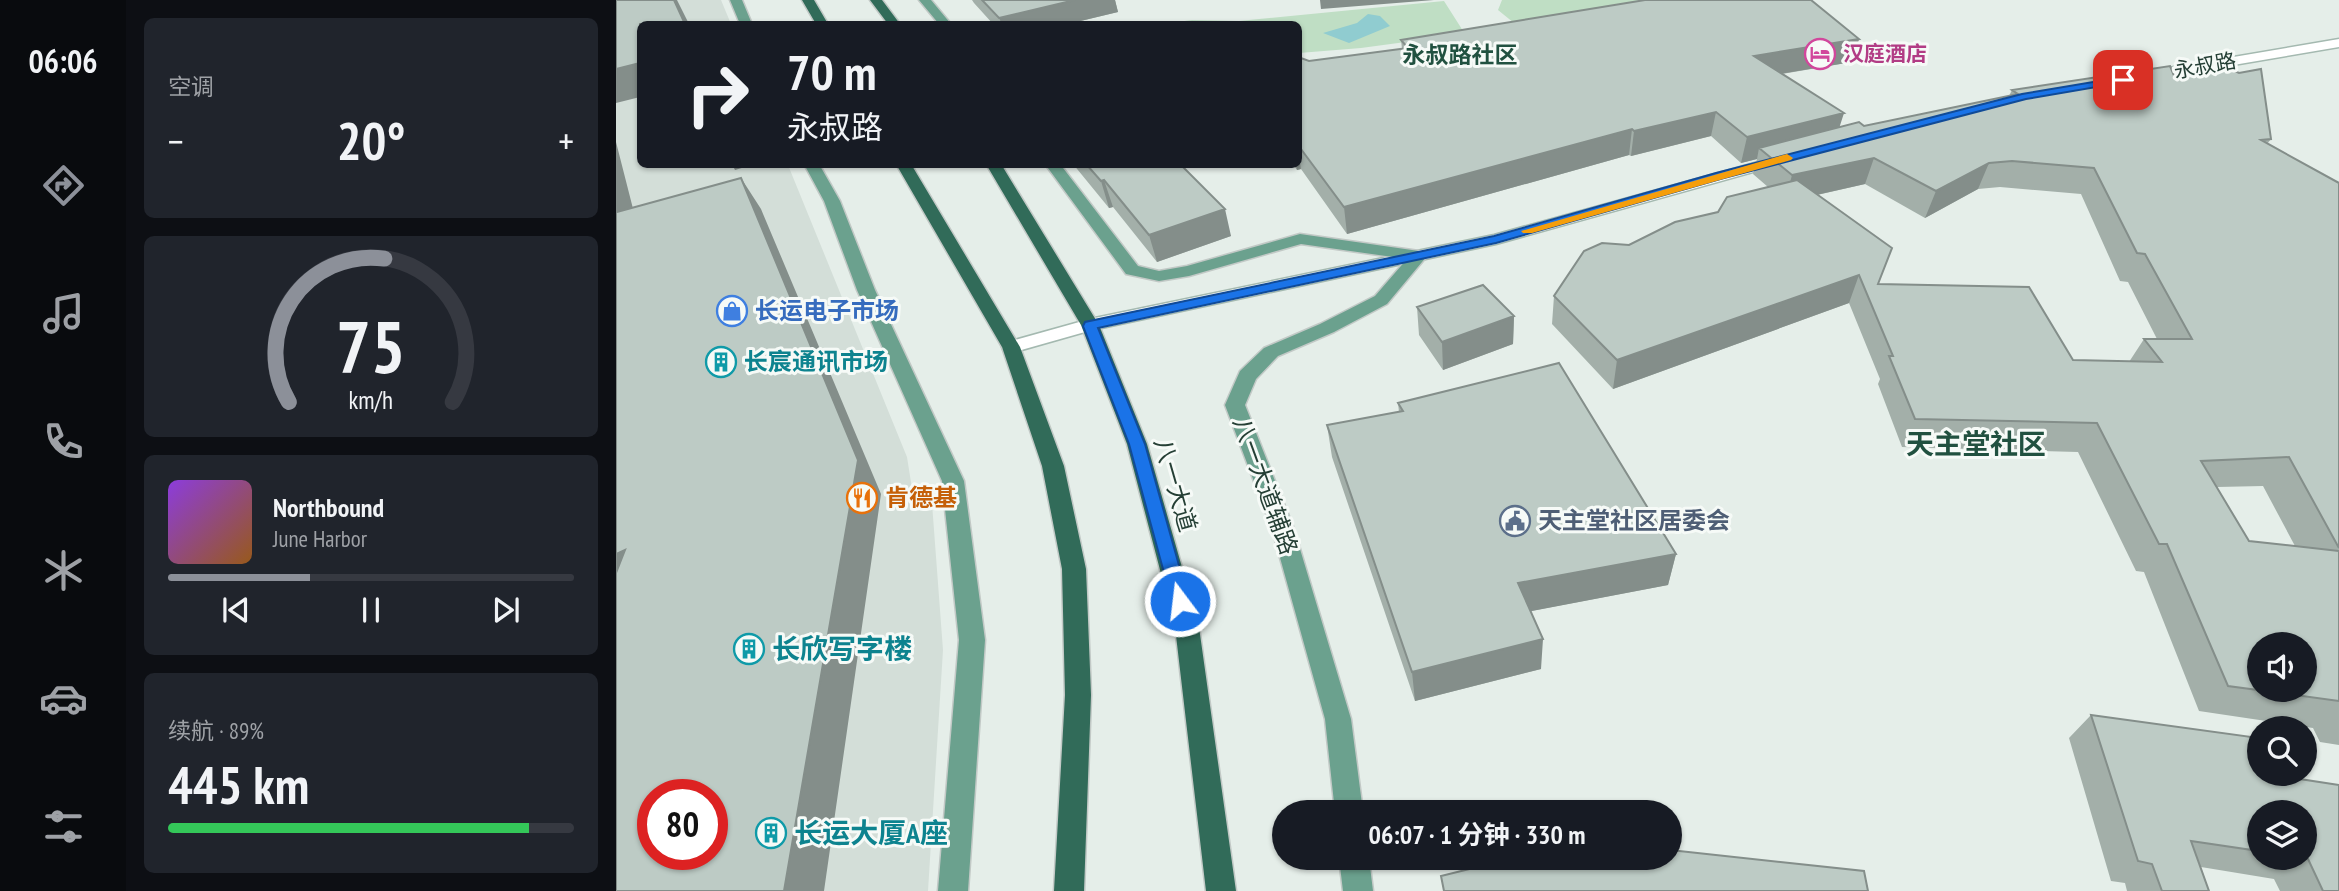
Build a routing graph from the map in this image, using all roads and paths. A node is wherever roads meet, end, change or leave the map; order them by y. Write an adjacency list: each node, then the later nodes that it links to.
1 (736, 0): 5 (main road)
2 (808, 0): 6 (highway)
3 (876, 0): 7 (highway)
4 (925, 0): 8 (main road)
5 (745, 21)
6 (820, 21)
7 (892, 21)
8 (942, 21)
9 (2339, 43): 10 (street, 永叔路)
10 (2130, 79)
11 (1794, 156): 16 (street)
12 (813, 168): 21 (main road)
13 (905, 168): 18 (highway)
14 (995, 168): 17 (highway, 八一大道)
15 (1055, 168): 16 (main road)
16 (1419, 256): 17 (street); 19 (main road, 八一大道辅路)
17 (1090, 326): 18 (street); 23 (highway, 八一大道)
18 (1011, 347): 22 (highway)
19 (1348, 800)
20 (1355, 870): 24 (main road)
21 (953, 891)
22 (1069, 891)
23 (1221, 891)
24 (1358, 891)

